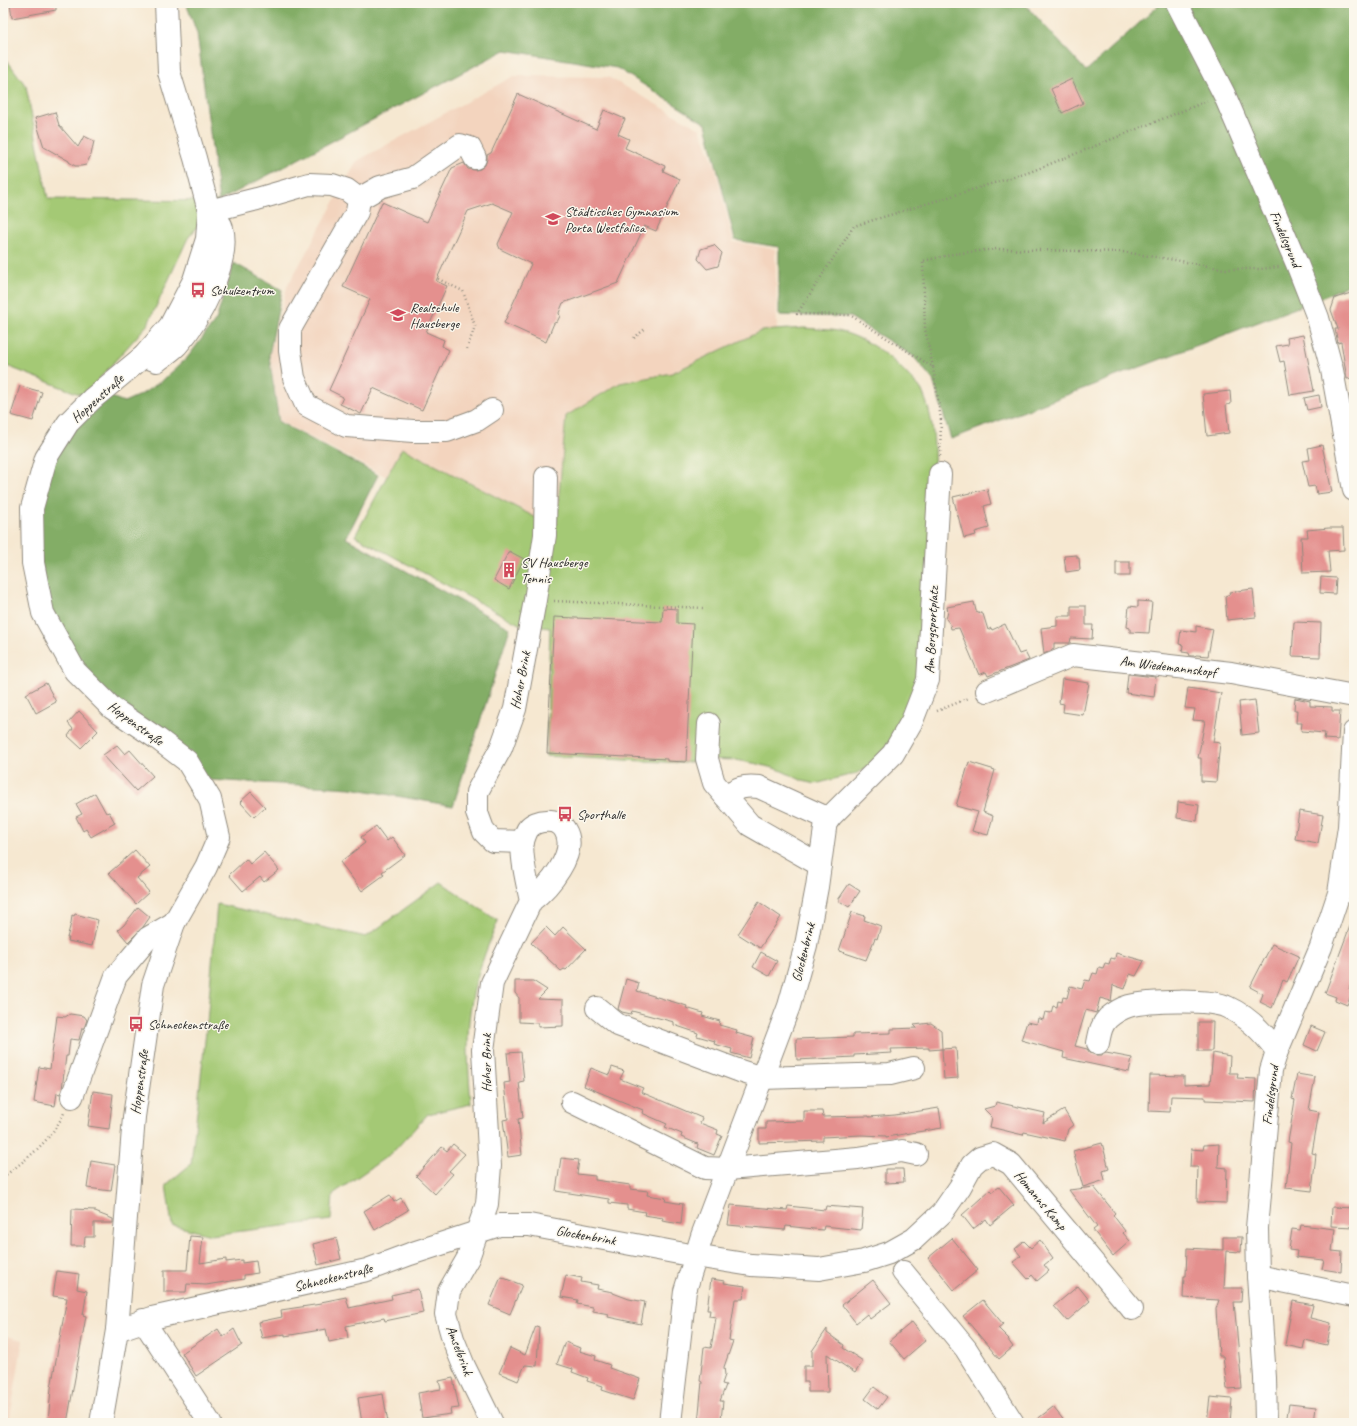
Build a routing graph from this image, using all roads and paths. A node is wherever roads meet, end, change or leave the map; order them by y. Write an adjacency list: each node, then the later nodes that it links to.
1 (166, 3): 6 (street, Hoppenstraße)
2 (1177, 3): 3 (street, Findelsgrund)
3 (1224, 94): 7 (street, Findelsgrund); 12 (path)
4 (475, 158): 5 (street)
5 (359, 199): 6 (street); 13 (street)
6 (209, 211): 29 (street, Hoppenstraße)
7 (1297, 264): 12 (path); 16 (street, Findelsgrund)
8 (438, 279): 11 (path)
9 (645, 329): 10 (path)
10 (634, 338)
11 (467, 349)
12 (933, 367): 14 (path)
13 (492, 410)
14 (940, 474): 21 (street, Am Bergsportplatz)
15 (546, 477): 17 (street, Hoher Brink)
16 (1354, 490)
17 (535, 600): 18 (path); 26 (street, Hoher Brink)
18 (704, 608)
19 (986, 691): 20 (street, Am Wiedemannskopf); 21 (path)
20 (1354, 696)
21 (912, 721): 25 (street, Am Bergsportplatz)
22 (710, 724): 24 (street)
23 (1354, 732): 32 (street, Findelsgrund)
24 (725, 796): 25 (street); 27 (street)
25 (827, 820): 27 (street, Glockenbrink)
26 (523, 842): 28 (street); 28 (street, Hoher Brink)
27 (820, 865): 34 (street, Glockenbrink)
28 (531, 902): 40 (street, Hoher Brink)
29 (174, 922): 35 (street); 48 (street, Hoppenstraße)
30 (597, 1008): 34 (street)
31 (1098, 1043): 32 (street)
32 (1277, 1051): 44 (street, Findelsgrund)
33 (914, 1068): 34 (street)
34 (762, 1078): 38 (street, Glockenbrink)
35 (72, 1097): 39 (path)
36 (572, 1102): 38 (street)
37 (916, 1154): 38 (street)
38 (728, 1169): 42 (street, Glockenbrink)
39 (3, 1177)
40 (477, 1231): 42 (street, Glockenbrink); 47 (street, Schneckenstraße); 51 (street, Amselbrink)
41 (890, 1253): 42 (street, Glockenbrink); 46 (street, Homanns Kamp)
42 (695, 1256): 52 (street, Glockenbrink)
43 (903, 1272): 53 (street)
44 (1258, 1276): 45 (street); 54 (street, Findelsgrund)
45 (1354, 1296)
46 (1132, 1309)
47 (143, 1320): 48 (street, Schneckenstraße); 50 (street)
48 (116, 1330): 49 (street, Hoppenstraße)
49 (101, 1423)
50 (210, 1423)
51 (492, 1423)
52 (670, 1423)
53 (1013, 1423)
54 (1266, 1423)

